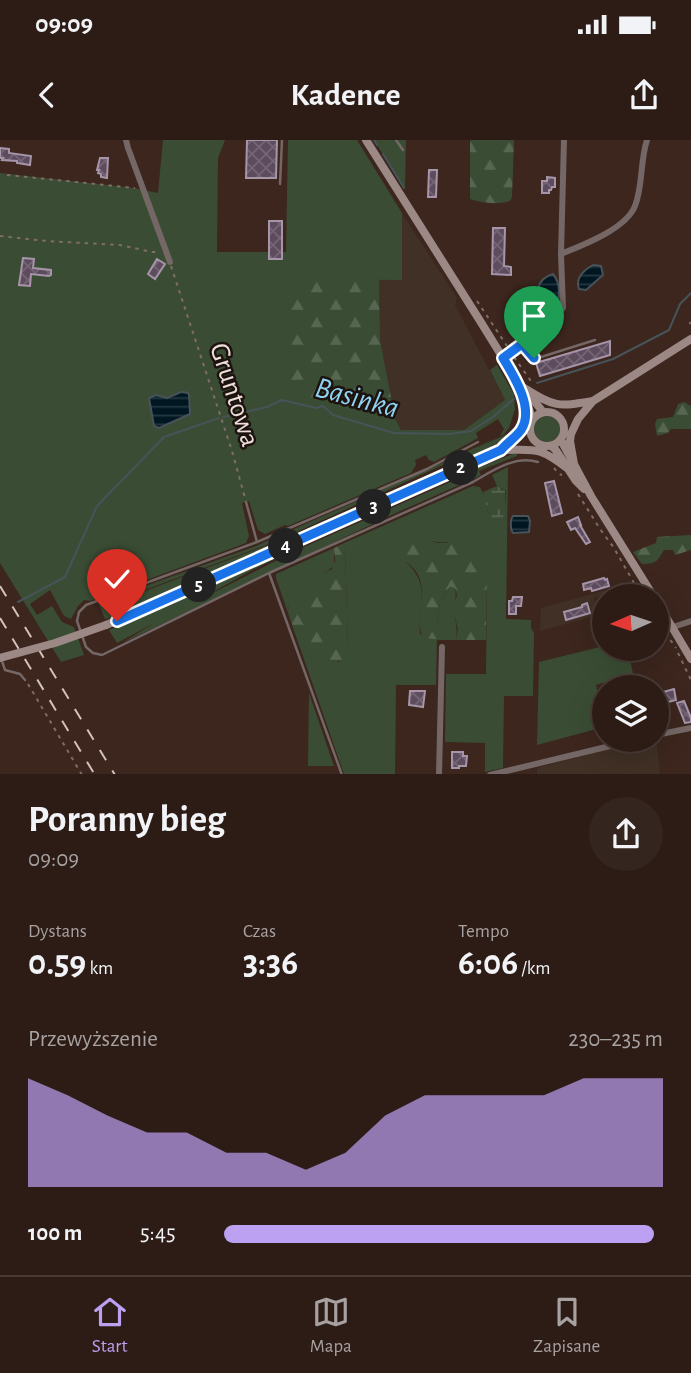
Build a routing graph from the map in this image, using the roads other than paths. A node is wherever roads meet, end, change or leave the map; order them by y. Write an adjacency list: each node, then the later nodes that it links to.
1 (127, 140): 10 (street)
2 (282, 140): 8 (lane)
3 (366, 140): 14 (main road)
4 (396, 140): 7 (lane)
5 (564, 140): 9 (street)
6 (648, 140): 9 (street)
7 (403, 150)
8 (281, 184)
9 (561, 254): 13 (street)
10 (170, 262)
11 (691, 339): 16 (main road)
12 (595, 340): 13 (lane)
13 (522, 344): 14 (street)
14 (503, 358): 15 (main road)
15 (522, 389): 16 (main road); 17 (main road); 19 (main road); 24 (main road)
16 (589, 403): 18 (main road); 20 (main road); 27 (main road)
17 (542, 412): 18 (main road); 19 (main road)
18 (554, 413): 20 (main road)
19 (531, 423): 23 (main road); 24 (main road)
20 (565, 428): 21 (main road)
21 (561, 440): 25 (main road); 27 (main road)
22 (478, 442): 29 (lane)
23 (536, 443): 24 (main road); 25 (main road)
24 (510, 446): 27 (main road); 36 (main road, bridge)
25 (551, 446): 27 (main road)
26 (538, 462): 30 (lane)
27 (568, 469): 31 (main road)
28 (246, 502): 29 (lane)
29 (257, 542): 30 (lane)
30 (269, 573): 42 (lane)
31 (646, 584)
32 (669, 621): 34 (main road)
33 (691, 621): 34 (street)
34 (673, 627): 37 (main road)
35 (442, 647): 43 (street)
36 (0, 657): 38 (lane)
37 (691, 659)
38 (25, 680)
39 (691, 728): 40 (street)
40 (669, 733)
41 (592, 750): 44 (street)
42 (342, 774)
43 (439, 774)
44 (494, 774)

